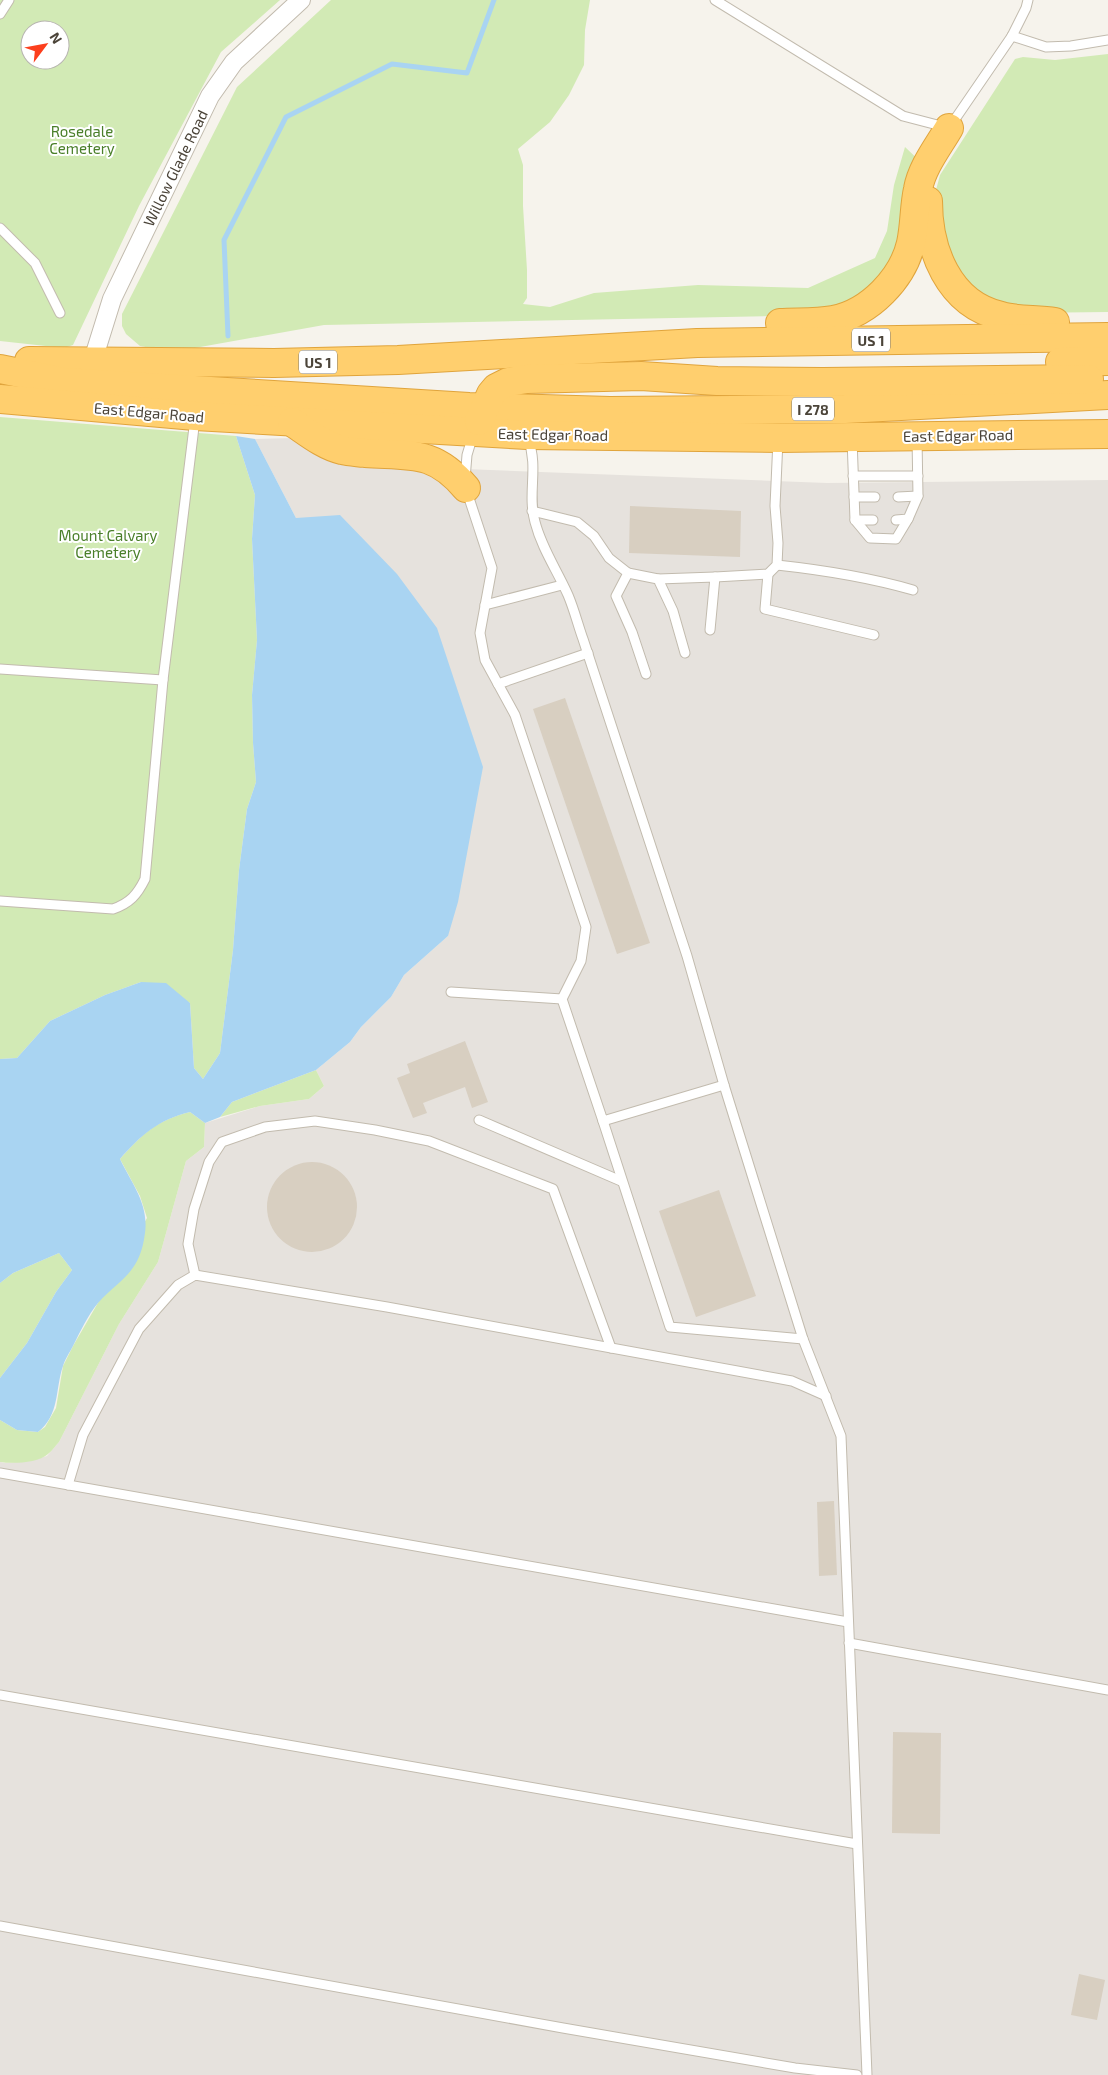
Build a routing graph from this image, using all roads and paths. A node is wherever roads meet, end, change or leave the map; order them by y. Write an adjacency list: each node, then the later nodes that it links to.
1 (9, 0): 5 (lane)
2 (301, 0): 16 (street, Willow Glade Road)
3 (715, 0): 8 (lane)
4 (1028, 0): 6 (lane)
5 (0, 14)
6 (1012, 36): 7 (lane); 8 (lane)
7 (1108, 40)
8 (949, 128): 11 (highway); 13 (highway)
9 (0, 228): 10 (lane)
10 (60, 313)
11 (1108, 329)
12 (1108, 337): 13 (highway, US 1)
13 (635, 346): 16 (highway, US 1)
14 (0, 360): 16 (highway, US 1)
15 (1108, 361): 18 (highway)
16 (92, 363)
17 (0, 369): 22 (highway)
18 (641, 376): 19 (highway); 22 (highway)
19 (1108, 379)
20 (1108, 395): 25 (highway, I 278)
21 (0, 399): 23 (highway, East Edgar Road)
22 (484, 408): 25 (highway, I 278); 26 (highway)
23 (195, 416): 24 (highway, East Edgar Road); 57 (lane)
24 (289, 420): 26 (highway, East Edgar Road); 33 (highway)
25 (522, 422): 26 (highway, East Edgar Road); 30 (highway, East Edgar Road); 38 (lane)
26 (474, 432): 33 (lane)
27 (1108, 434): 29 (highway, East Edgar Road)
28 (851, 436): 29 (highway, East Edgar Road); 30 (highway, East Edgar Road); 31 (lane)
29 (917, 436): 32 (lane)
30 (779, 438): 43 (lane)
31 (853, 476): 32 (lane); 35 (lane)
32 (918, 476): 34 (lane)
33 (466, 488): 50 (lane)
34 (918, 496): 37 (lane); 39 (lane)
35 (854, 497): 36 (lane); 40 (lane)
36 (875, 497)
37 (898, 497)
38 (532, 511): 44 (lane); 48 (lane)
39 (908, 519): 40 (lane); 42 (lane)
40 (855, 520): 41 (lane)
41 (873, 520)
42 (896, 520)
43 (777, 565): 45 (lane); 49 (lane)
44 (628, 573): 47 (lane); 56 (lane)
45 (768, 574): 46 (lane); 52 (lane)
46 (715, 577): 47 (lane); 51 (lane)
47 (658, 578): 54 (lane)
48 (562, 585): 50 (lane); 53 (lane)
49 (913, 590)
50 (485, 605): 58 (lane)
51 (710, 630)
52 (874, 636)
53 (588, 653): 58 (lane); 62 (lane)
54 (685, 653)
55 (0, 670): 57 (lane)
56 (646, 674)
57 (163, 680): 59 (lane)
58 (498, 684): 61 (lane)
59 (0, 901)
60 (451, 992): 61 (lane)
61 (562, 999): 64 (lane)
62 (724, 1085): 64 (lane); 67 (lane)
63 (479, 1120): 65 (lane)
64 (603, 1121): 65 (lane)
65 (621, 1181): 67 (lane)
66 (195, 1275): 68 (lane); 68 (lane); 71 (lane)
67 (802, 1340): 69 (lane)
68 (611, 1348): 69 (lane)
69 (826, 1396): 72 (lane)
70 (0, 1473): 71 (lane)
71 (68, 1485): 72 (lane)
72 (848, 1622): 73 (lane)
73 (849, 1643): 74 (lane); 76 (lane)
74 (1108, 1690)
75 (0, 1695): 76 (lane)
76 (857, 1844): 79 (lane)
77 (0, 1926): 78 (lane)
78 (857, 2075)
79 (867, 2075)

